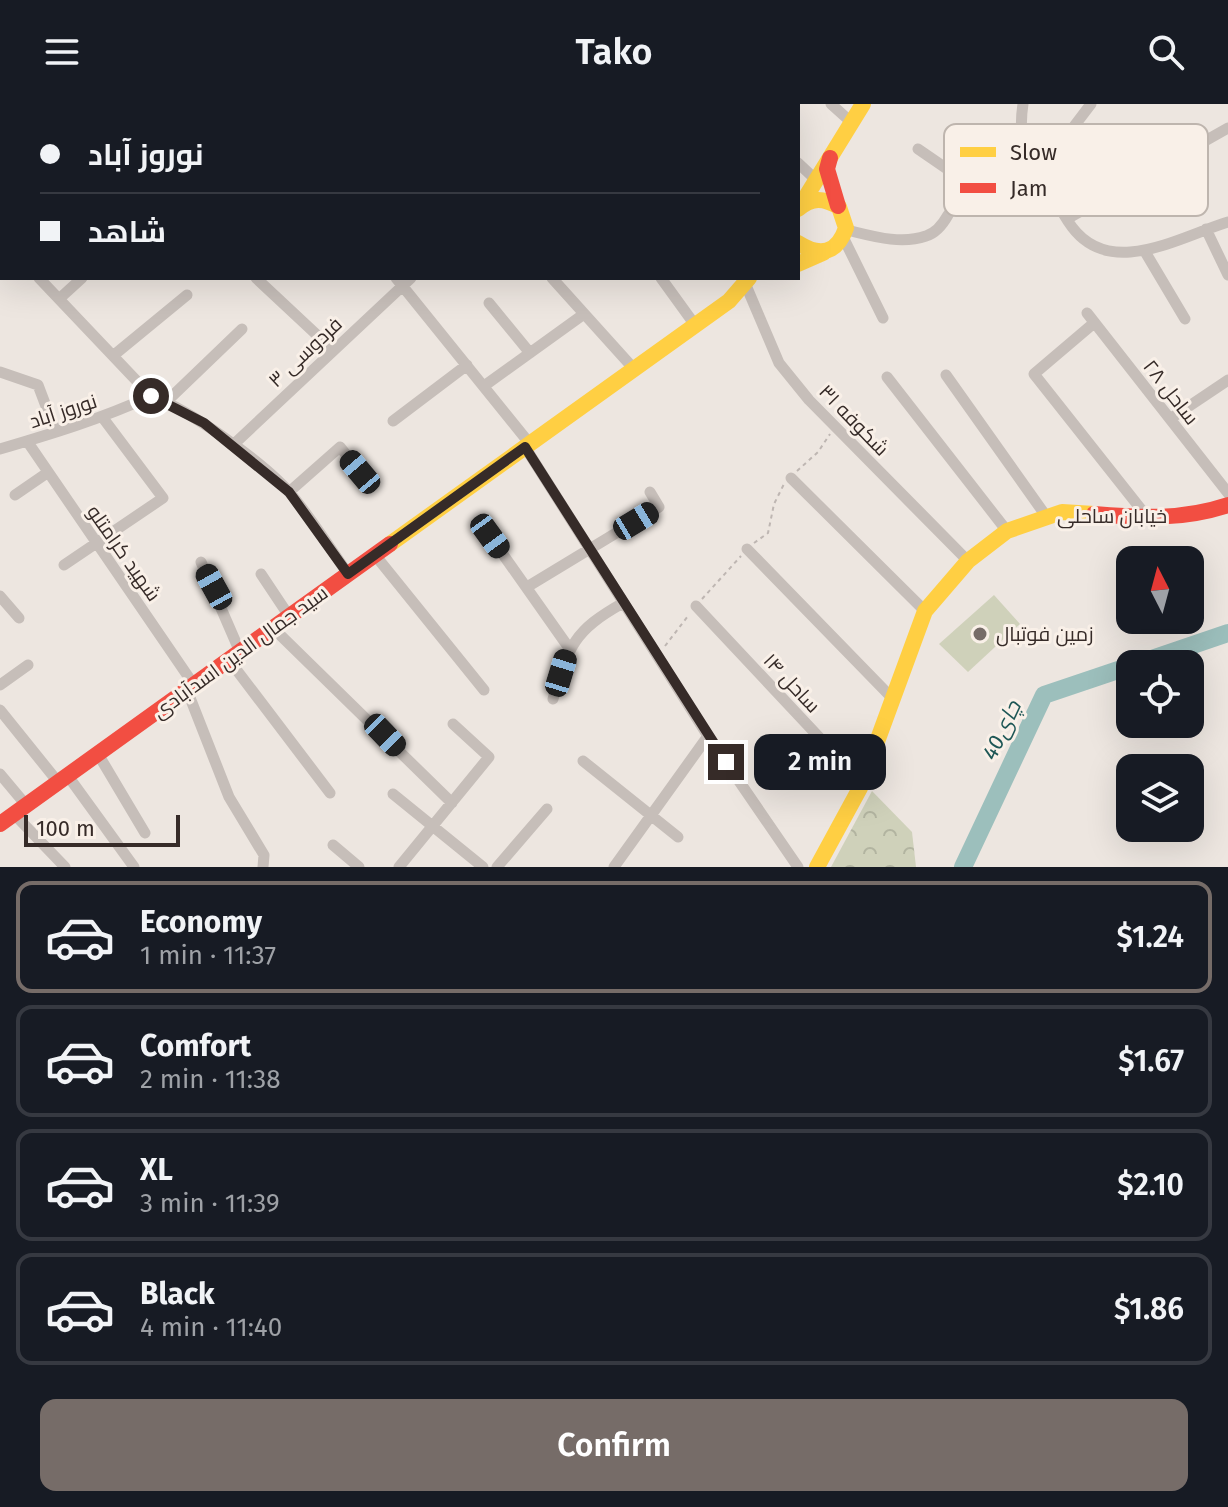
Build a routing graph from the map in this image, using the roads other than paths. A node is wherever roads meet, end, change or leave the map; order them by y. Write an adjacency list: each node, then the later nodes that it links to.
1 (831, 104): 5 (street)
2 (863, 104): 5 (main road)
3 (1023, 104): 6 (street)
4 (1091, 104): 7 (street)
5 (851, 122): 11 (main road)
6 (1020, 124)
7 (1076, 124)
8 (1228, 128): 9 (street)
9 (1208, 139)
10 (918, 149): 13 (street)
11 (832, 153): 14 (main road); 16 (main road)
12 (800, 165): 14 (street)
13 (944, 167)
14 (814, 178): 15 (main road)
15 (800, 205)
16 (838, 206): 17 (main road); 24 (main road)
17 (800, 208)
18 (947, 216): 24 (street)
19 (1065, 216): 21 (street)
20 (1072, 216): 21 (street)
21 (1067, 219): 26 (street)
22 (1228, 222): 23 (street)
23 (1206, 229): 26 (street); 29 (street)
24 (845, 235): 27 (main road); 41 (street)
25 (800, 244): 27 (main road)
26 (1144, 250): 42 (street)
27 (823, 253): 28 (main road)
28 (800, 263)
29 (1228, 275)
30 (41, 280): 38 (street)
31 (80, 280): 38 (street)
32 (258, 280): 45 (street)
33 (403, 280): 45 (street, فردوسی ۳); 48 (street)
34 (554, 280): 40 (street)
35 (662, 280): 43 (street)
36 (751, 280): 43 (main road, سید جمال الدین اسدآبادی); 81 (street, شکوفه ۳۱)
37 (187, 295): 47 (street)
38 (59, 299): 47 (street)
39 (489, 303): 46 (street)
40 (584, 314): 46 (street); 49 (street)
41 (883, 318)
42 (1185, 319)
43 (695, 325): 49 (main road, سید جمال الدین اسدآبادی)
44 (242, 329): 56 (street)
45 (333, 350): 62 (street, فردوسی ۳)
46 (530, 353): 54 (street)
47 (114, 355): 55 (street)
48 (467, 365): 54 (street); 59 (street)
49 (634, 369): 63 (main road, سید جمال الدین اسدآبادی)
50 (0, 372): 60 (street)
51 (946, 375): 73 (street)
52 (887, 377): 75 (street)
53 (1228, 380): 58 (street)
54 (484, 386): 63 (street)
55 (151, 396): 56 (street); 57 (street, نوروز آباد)
56 (166, 402): 62 (street)
57 (103, 418): 60 (street, نوروز آباد); 77 (street)
58 (1170, 419): 70 (street, ساحل ۲۸); 74 (street, ساحل ۲۸)
59 (393, 421)
60 (55, 430): 61 (street, نوروز آباد)
61 (27, 441): 64 (street, نوروز آباد); 66 (street, شهید کرامتلو)
62 (233, 445): 68 (street)
63 (528, 445): 78 (street); 80 (main road, سید جمال الدین اسدآبادی)
64 (0, 449)
65 (360, 472): 68 (street)
66 (47, 473): 71 (street); 77 (street, شهید کرامتلو)
67 (791, 478): 90 (street)
68 (289, 492): 85 (street)
69 (650, 492): 78 (street)
70 (1228, 493)
71 (15, 495)
72 (1228, 505): 74 (main road, خیابان ساحلی)
73 (1046, 516): 74 (main road, خیابان ساحلی); 75 (main road, خیابان ساحلی)
74 (1148, 518)
75 (1007, 531): 81 (main road, خیابان ساحلی)
76 (490, 536): 86 (street)
77 (96, 544): 83 (street); 98 (street, شهید کرامتلو)
78 (589, 549): 86 (street); 88 (street)
79 (747, 549): 101 (street)
80 (375, 555): 85 (main road, سید جمال الدین اسدآبادی); 99 (street)
81 (968, 561): 90 (main road, خیابان ساحلی)
82 (201, 562): 95 (street)
83 (64, 565)
84 (261, 574): 91 (street)
85 (348, 574): 91 (main road, سید جمال الدین اسدآبادی)
86 (527, 587): 94 (street)
87 (0, 596): 92 (street)
88 (623, 603): 94 (street); 104 (street)
89 (696, 606): 109 (street, ساحل ۱۴)
90 (925, 611): 101 (main road, خیابان ساحلی)
91 (289, 616): 93 (main road, سید جمال الدین اسدآبادی)
92 (19, 618)
93 (273, 628): 95 (main road, سید جمال الدین اسدآبادی); 112 (street)
94 (569, 648): 100 (street)
95 (235, 656): 98 (main road, سید جمال الدین اسدآبادی); 110 (street)
96 (28, 665): 97 (street)
97 (0, 685)
98 (190, 687): 105 (main road, سید جمال الدین اسدآبادی); 122 (street, شهید کرامتلو)
99 (484, 690)
100 (553, 699)
101 (894, 700): 109 (main road, خیابان ساحلی)
102 (0, 710): 108 (street)
103 (453, 724): 112 (street)
104 (708, 736): 115 (street); 128 (street)
105 (98, 754): 108 (main road, سید جمال الدین اسدآبادی); 117 (street)
106 (583, 761): 115 (street)
107 (0, 774): 114 (street)
108 (63, 779): 114 (main road, سید جمال الدین اسدآبادی); 121 (street)
109 (862, 783): 129 (main road, خیابان ساحلی)
110 (330, 793)
111 (393, 794): 116 (street)
112 (452, 803): 116 (street)
113 (547, 809): 126 (street)
114 (13, 814): 120 (street)
115 (651, 816): 118 (street); 127 (street)
116 (433, 826): 124 (street); 125 (street)
117 (145, 833)
118 (678, 837)
119 (333, 845): 123 (street)
120 (65, 867)
121 (134, 867)
122 (263, 867)
123 (359, 867)
124 (399, 867)
125 (483, 867)
126 (497, 867)
127 (614, 867)
128 (798, 867)
129 (817, 867)

